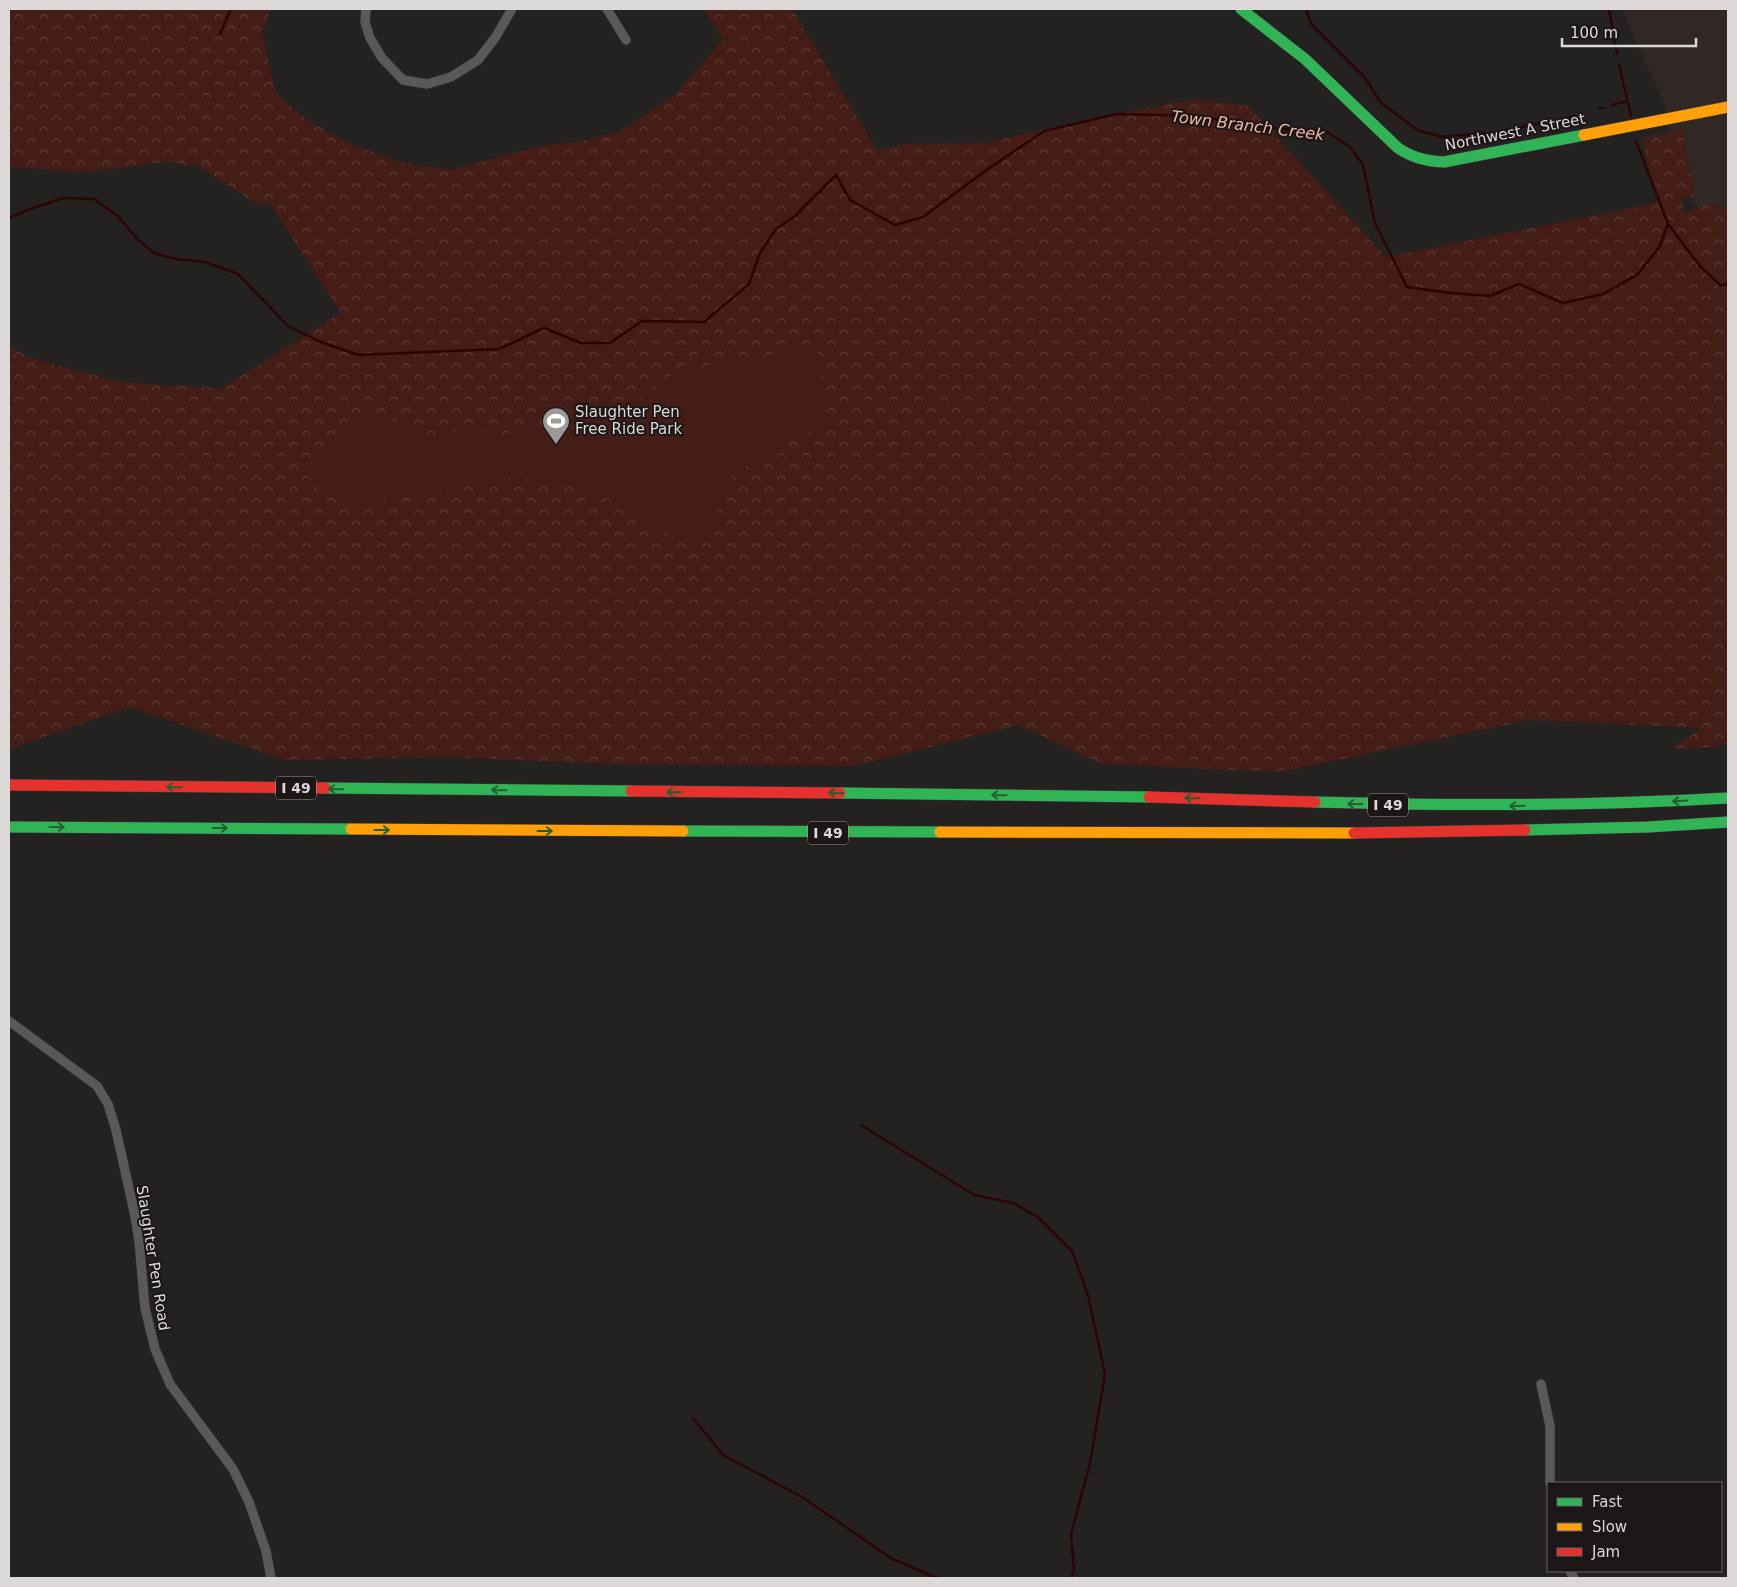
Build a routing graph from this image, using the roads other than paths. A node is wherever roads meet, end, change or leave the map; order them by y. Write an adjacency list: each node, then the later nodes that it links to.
1 (366, 9): 2 (street)
2 (512, 9)
3 (607, 9): 5 (street)
4 (1241, 9): 6 (main road, Northwest A Street)
5 (626, 40)
6 (1728, 107)
7 (9, 785): 8 (main road, I 49, one-way to 7)
8 (1728, 798)
9 (1728, 822): 10 (main road, I 49, one-way to 9)
10 (9, 827)
11 (9, 1020): 14 (street, Slaughter Pen Road)
12 (1541, 1384): 13 (street)
13 (1550, 1482)
14 (271, 1578)

